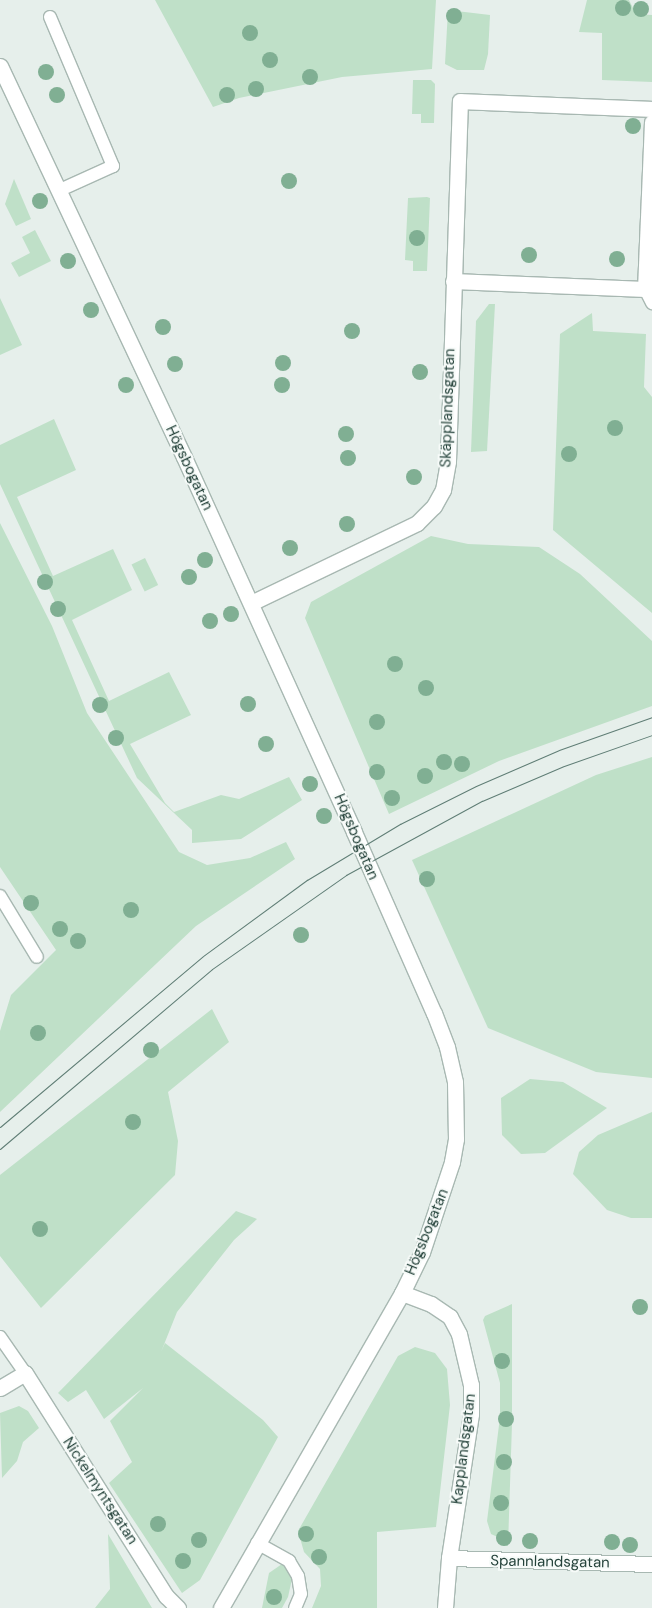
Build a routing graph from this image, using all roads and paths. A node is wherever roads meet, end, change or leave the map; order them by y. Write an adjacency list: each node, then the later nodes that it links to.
1 (50, 17): 5 (lane)
2 (0, 66): 5 (street, Högsbogatan)
3 (652, 109): 6 (street, Skäpplandsgatan)
4 (652, 122): 7 (street)
5 (58, 191): 9 (street, Högsbogatan)
6 (453, 281): 7 (street); 9 (street, Skäpplandsgatan)
7 (645, 288): 8 (lane)
8 (652, 303)
9 (252, 602): 12 (street, Högsbogatan)
10 (0, 896): 11 (lane)
11 (38, 957)
12 (402, 1293): 16 (street, Högsbogatan); 17 (street, Kapplandsgatan)
13 (0, 1336): 14 (lane)
14 (25, 1373): 15 (street); 19 (street, Nickelmyntsgatan)
15 (0, 1388)
16 (257, 1543): 20 (street, Högsbogatan); 21 (lane)
17 (449, 1558): 18 (street, Spannlandsgatan); 22 (street, Kapplandsgatan)
18 (652, 1564)
19 (178, 1608)
20 (221, 1608)
21 (294, 1608)
22 (445, 1608)

